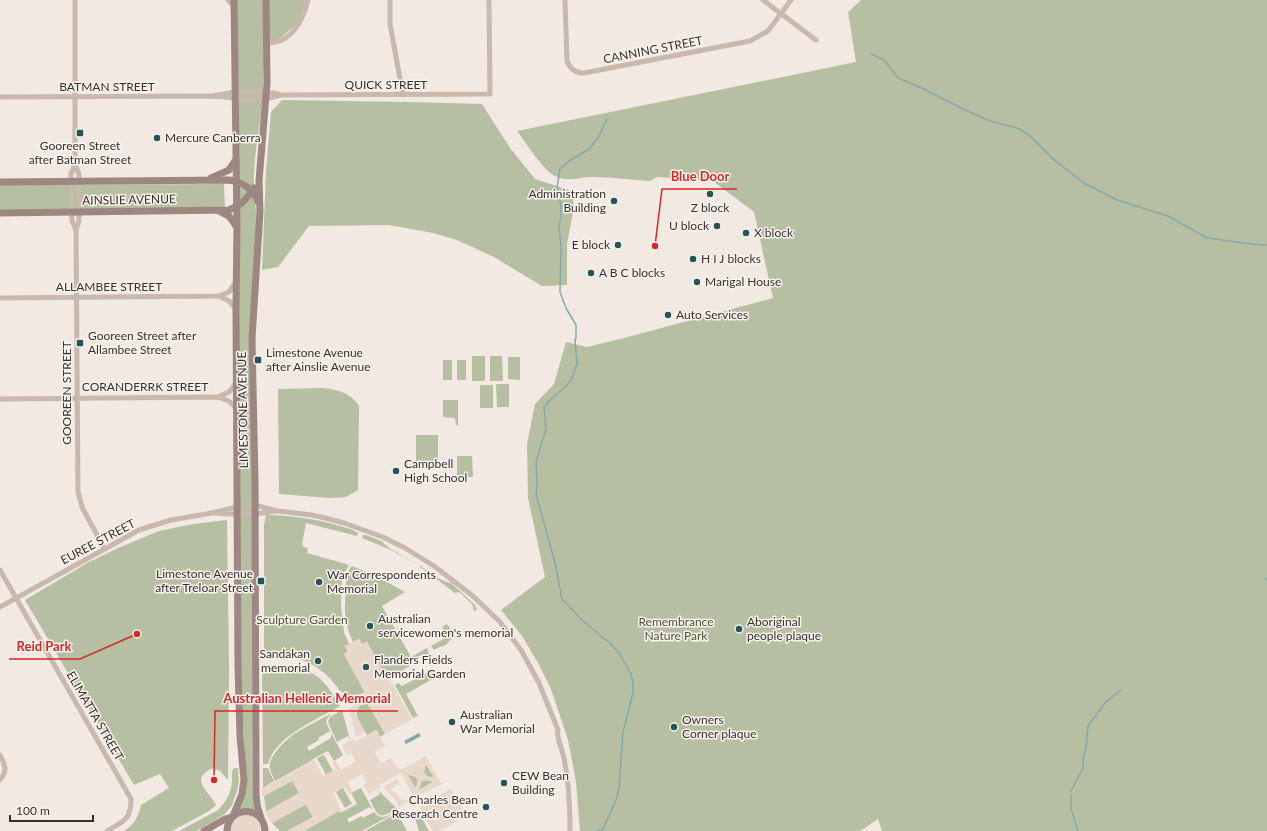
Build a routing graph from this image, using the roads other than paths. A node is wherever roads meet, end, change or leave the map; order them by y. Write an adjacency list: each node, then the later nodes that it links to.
1 (75, 0): 18 (street, GOOREEN STREET)
2 (228, 0): 10 (street)
3 (266, 0): 13 (main road, LIMESTONE AVENUE)
4 (308, 0): 13 (street)
5 (390, 0): 15 (street)
6 (489, 0): 15 (street, QUICK STREET)
7 (565, 0): 11 (street, CANNING STREET)
8 (763, 0): 11 (street)
9 (791, 0): 11 (street, CANNING STREET)
10 (234, 3): 14 (main road, LIMESTONE AVENUE)
11 (781, 14): 12 (street)
12 (816, 40)
13 (266, 43): 16 (main road, LIMESTONE AVENUE)
14 (234, 95): 16 (street, BATMAN STREET); 18 (street, BATMAN STREET); 19 (main road, LIMESTONE AVENUE)
15 (403, 95): 16 (street, QUICK STREET)
16 (266, 96): 23 (main road, LIMESTONE AVENUE)
17 (0, 97): 18 (street, BATMAN STREET)
18 (75, 97): 21 (street, GOOREEN STREET)
19 (236, 159): 20 (main road); 22 (main road, LIMESTONE AVENUE)
20 (203, 180): 21 (main road, AINSLIE AVENUE); 22 (main road, AINSLIE AVENUE)
21 (75, 181): 24 (main road, AINSLIE AVENUE); 29 (street, GOOREEN STREET)
22 (236, 181): 25 (main road); 26 (main road, LIMESTONE AVENUE)
23 (259, 181): 25 (main road, AINSLIE AVENUE); 28 (main road, LIMESTONE AVENUE)
24 (0, 182)
25 (252, 192): 26 (main road, AINSLIE AVENUE); 28 (main road)
26 (236, 206): 27 (main road, AINSLIE AVENUE); 31 (main road, LIMESTONE AVENUE)
27 (218, 211): 29 (main road, AINSLIE AVENUE); 31 (main road)
28 (260, 211): 42 (main road, LIMESTONE AVENUE)
29 (75, 212): 30 (main road, AINSLIE AVENUE); 34 (street, GOOREEN STREET)
30 (0, 213)
31 (237, 226): 32 (main road, LIMESTONE AVENUE)
32 (236, 282): 33 (street); 36 (main road, LIMESTONE AVENUE)
33 (219, 296): 34 (street, ALLAMBEE STREET); 36 (street)
34 (76, 297): 35 (street, ALLAMBEE STREET); 39 (street, GOOREEN STREET)
35 (0, 298)
36 (236, 309): 37 (main road, LIMESTONE AVENUE)
37 (236, 383): 38 (street, CORANDERRK STREET); 41 (main road, LIMESTONE AVENUE)
38 (218, 397): 39 (street, CORANDERRK STREET); 41 (street, CORANDERRK STREET)
39 (77, 398): 40 (street, CORANDERRK STREET); 46 (street, GOOREEN STREET)
40 (0, 399)
41 (237, 409): 43 (main road, LIMESTONE AVENUE)
42 (254, 505): 43 (street, EUREE STREET); 44 (street, EUREE STREET); 45 (main road, LIMESTONE AVENUE)
43 (237, 510): 45 (street, EUREE STREET); 46 (street, EUREE STREET); 52 (main road, LIMESTONE AVENUE)
44 (278, 511): 45 (street, EUREE STREET); 58 (street)
45 (254, 514): 53 (main road, LIMESTONE AVENUE)
46 (104, 548): 48 (street, EUREE STREET)
47 (0, 570): 48 (street, ELIMATTA STREET)
48 (16, 598): 49 (street, EUREE STREET); 54 (street, ELIMATTA STREET)
49 (0, 607)
50 (0, 755): 51 (street)
51 (0, 780)
52 (233, 817): 53 (main road); 55 (main road); 56 (main road, LIMESTONE AVENUE)
53 (264, 825): 57 (main road)
54 (107, 831)
55 (204, 831)
56 (227, 831)
57 (270, 831)
58 (570, 831)

